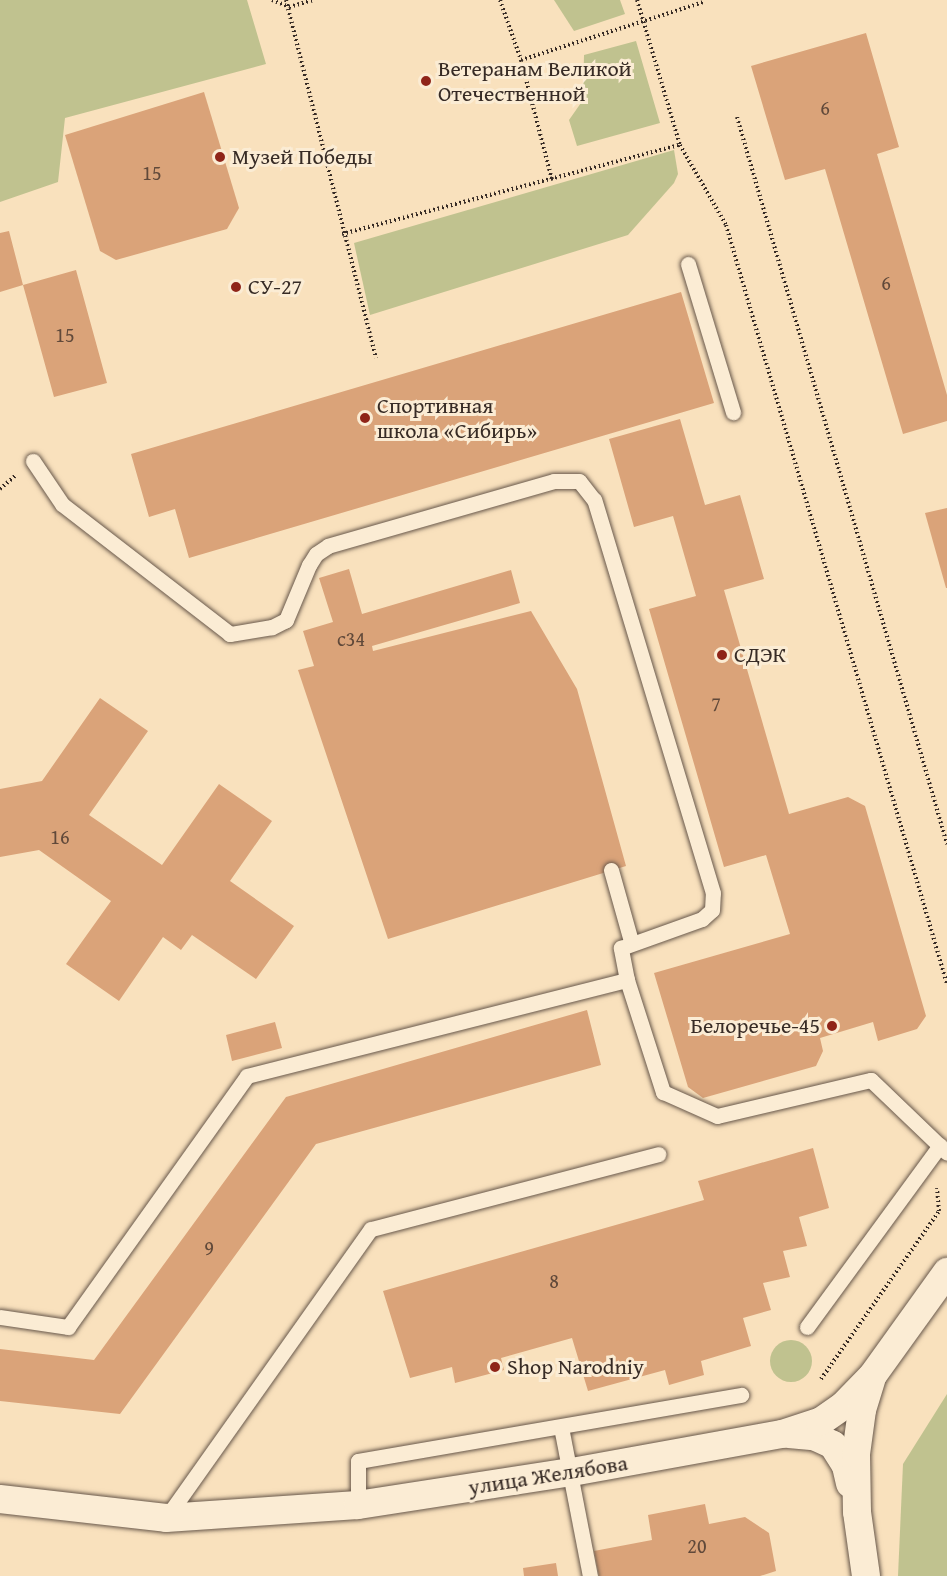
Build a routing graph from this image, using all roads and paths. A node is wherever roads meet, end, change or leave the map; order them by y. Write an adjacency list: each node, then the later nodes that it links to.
1 (272, 0): 7 (path)
2 (286, 0): 7 (path)
3 (313, 0): 7 (path)
4 (500, 0): 9 (path)
5 (637, 0): 8 (path)
6 (704, 2): 8 (path)
7 (289, 7): 13 (path)
8 (643, 22): 9 (path); 11 (path)
9 (521, 60): 12 (path)
10 (737, 117): 18 (path)
11 (680, 145): 12 (path); 22 (path)
12 (552, 180): 13 (path)
13 (342, 234): 15 (path)
14 (688, 264): 16 (lane)
15 (376, 358)
16 (733, 412)
17 (33, 461): 20 (lane)
18 (947, 844)
19 (611, 870): 20 (lane)
20 (631, 941): 21 (lane)
21 (627, 980): 23 (lane); 26 (lane)
22 (947, 984)
23 (944, 1149): 27 (lane); 29 (path)
24 (658, 1154): 37 (lane)
25 (947, 1272): 28 (street)
26 (0, 1317)
27 (807, 1328)
28 (873, 1375): 32 (street, улица Желябова); 36 (street)
29 (821, 1378)
30 (741, 1395): 31 (lane)
31 (561, 1427): 33 (lane); 35 (lane)
32 (782, 1434): 33 (street, улица Желябова); 36 (street)
33 (572, 1472): 35 (street, улица Желябова); 38 (lane)
34 (0, 1499): 37 (street, улица Желябова)
35 (358, 1505): 37 (street, улица Желябова)
36 (857, 1512): 39 (street)
37 (166, 1518)
38 (590, 1576)
39 (866, 1576)

